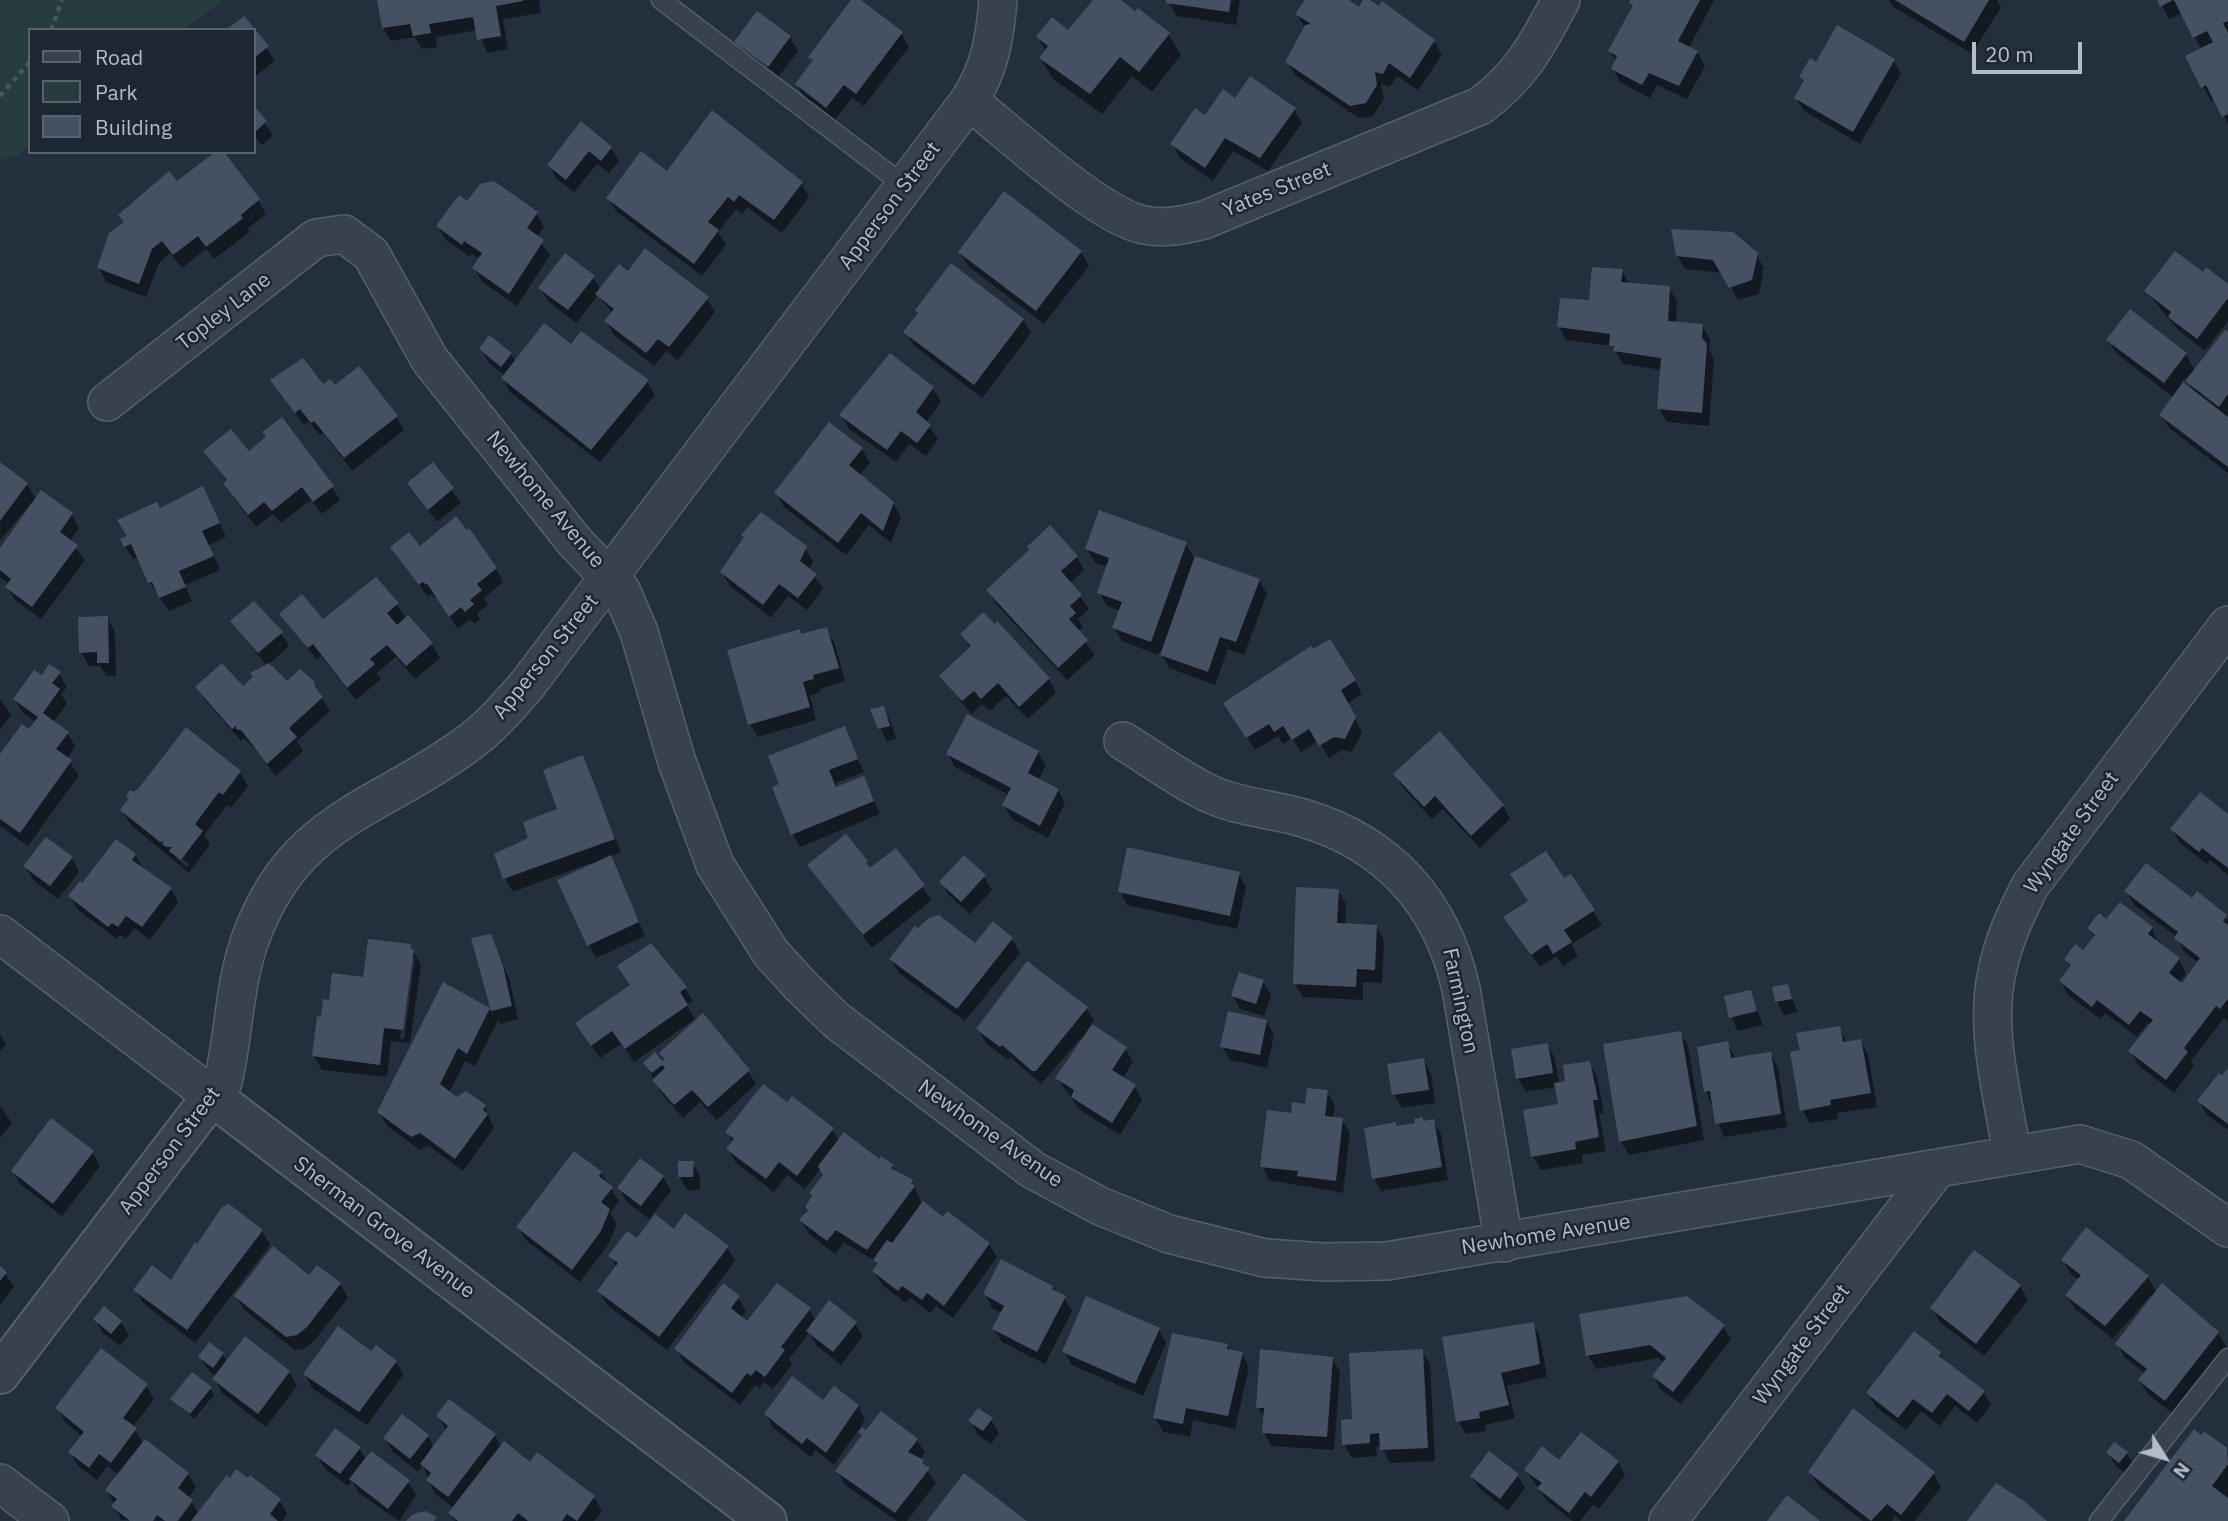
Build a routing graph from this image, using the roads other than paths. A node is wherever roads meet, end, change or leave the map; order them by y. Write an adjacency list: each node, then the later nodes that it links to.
1 (661, 0): 5 (lane)
2 (998, 0): 4 (street, Apperson Street)
3 (1561, 0): 4 (street, Yates Street)
4 (969, 101): 5 (street, Apperson Street)
5 (905, 186): 8 (street, Apperson Street)
6 (344, 234): 7 (street, Topley Lane); 8 (street, Newhome Avenue)
7 (107, 402)
8 (610, 577): 12 (street, Apperson Street); 16 (street, Newhome Avenue)
9 (2228, 625): 13 (street, Wyngate Street)
10 (1123, 741): 16 (street, Farmington)
11 (0, 934): 12 (street, Sherman Grove Avenue)
12 (212, 1096): 18 (street, Apperson Street); 21 (street, Sherman Grove Avenue)
13 (2012, 1154): 14 (street, Newhome Avenue); 15 (street, Newhome Avenue)
14 (1936, 1170): 16 (street, Newhome Avenue); 22 (street, Wyngate Street)
15 (2228, 1227)
16 (1504, 1243)
17 (2228, 1358): 23 (lane)
18 (0, 1374)
19 (0, 1483): 20 (street)
20 (50, 1521)
21 (767, 1521)
22 (1668, 1521)
23 (2099, 1521)

